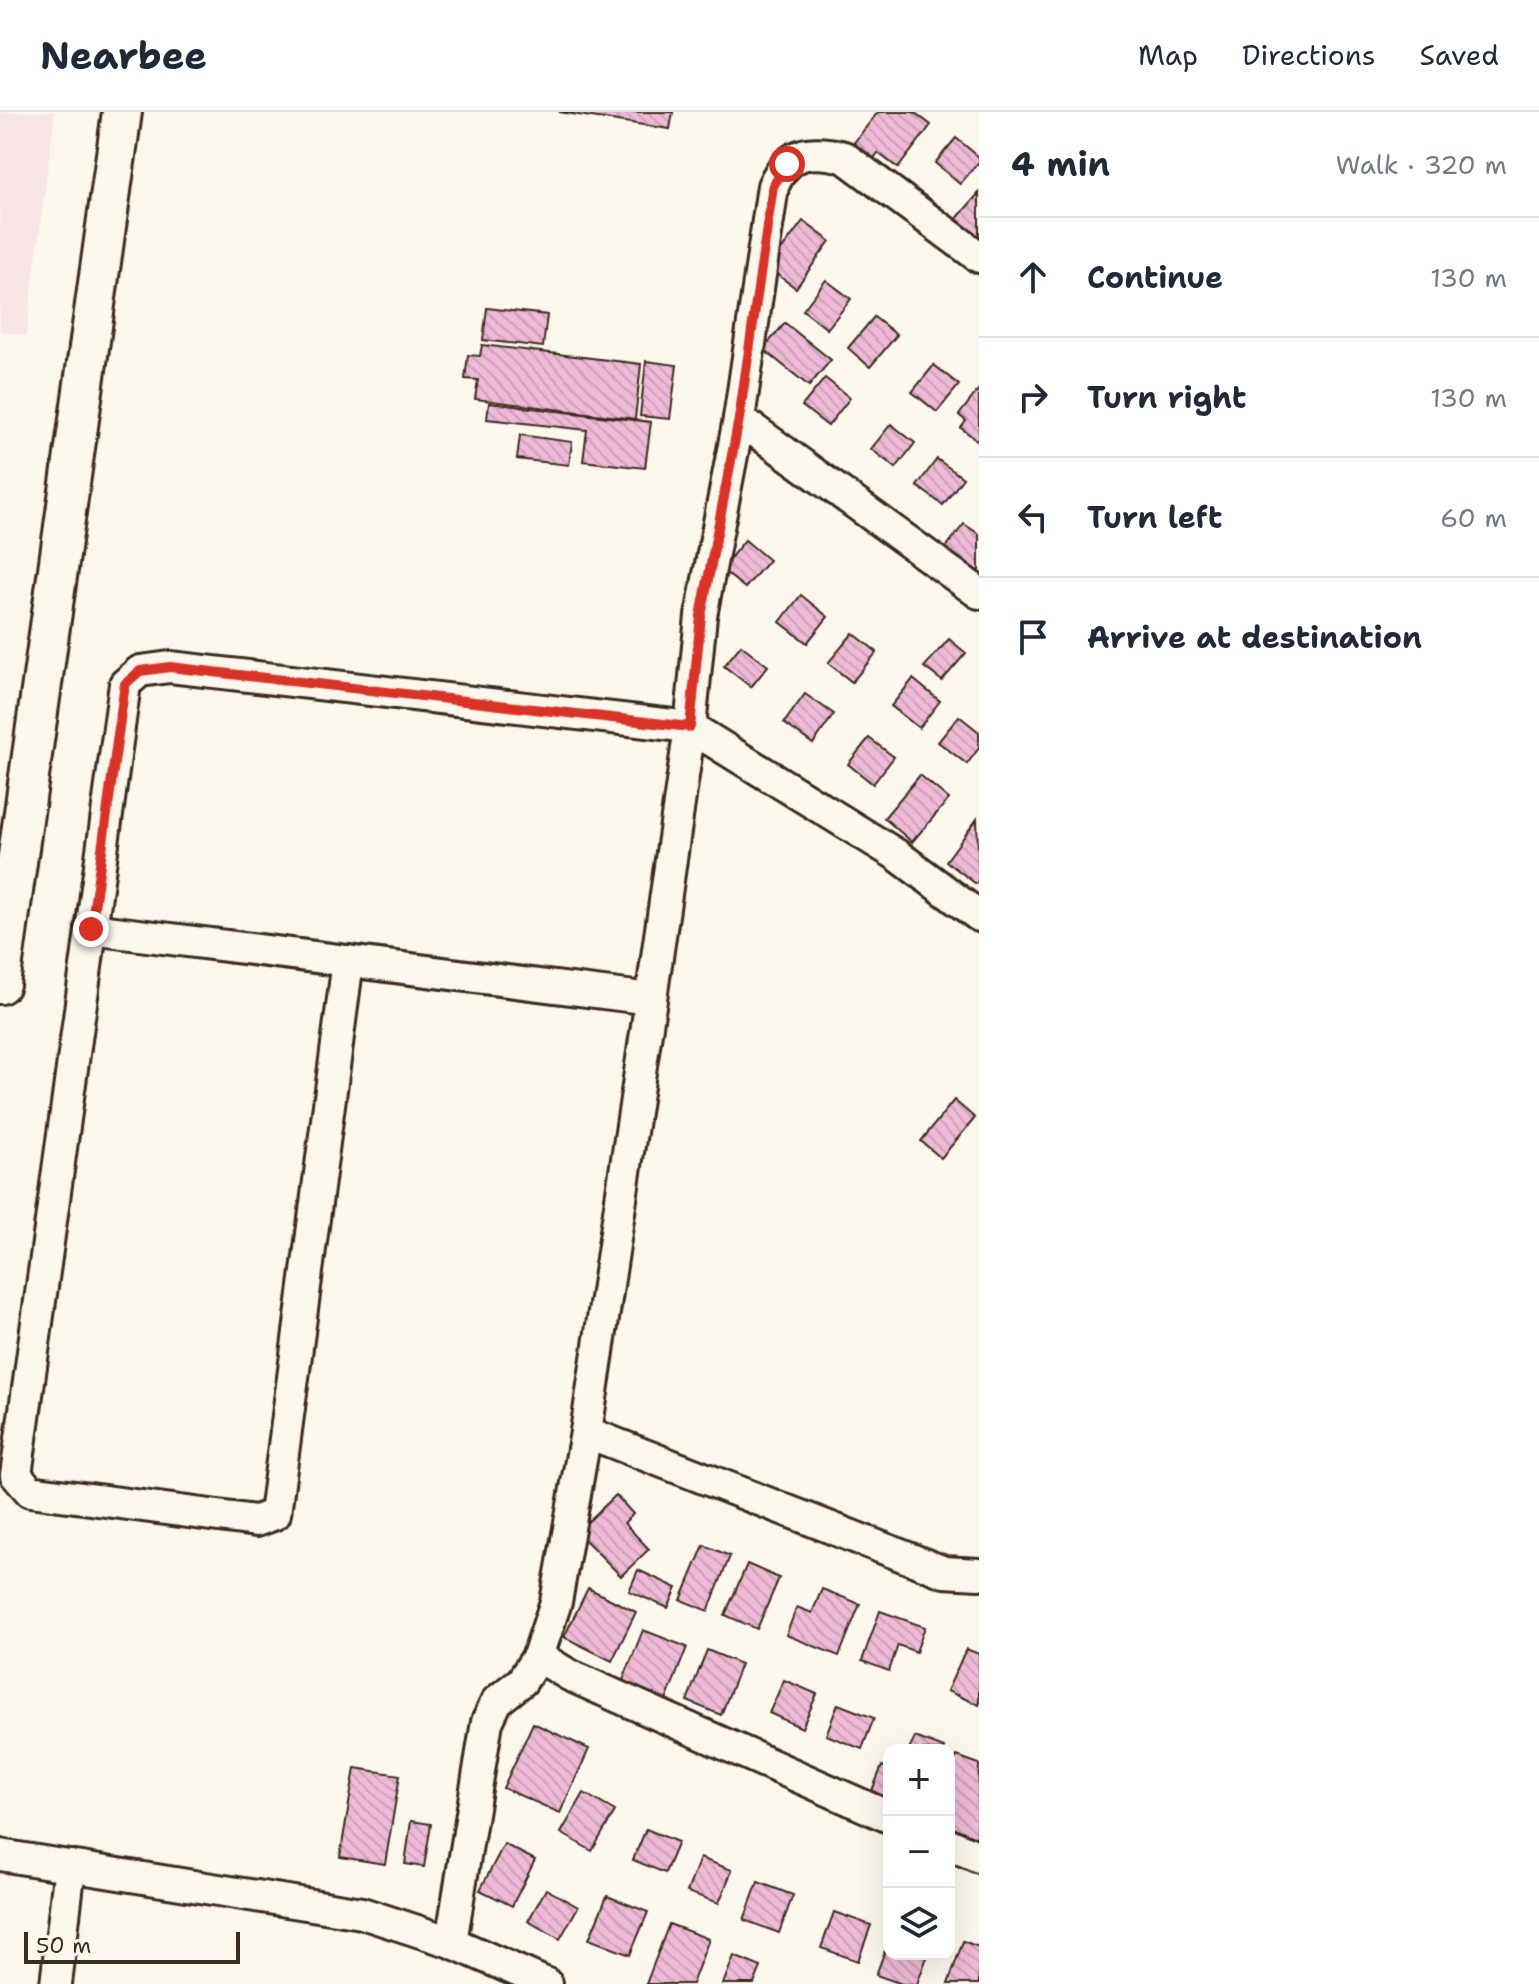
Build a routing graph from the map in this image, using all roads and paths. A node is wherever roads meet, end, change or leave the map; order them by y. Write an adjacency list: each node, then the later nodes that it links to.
1 (122, 112): 9 (street)
2 (979, 257): 3 (street)
3 (739, 419): 4 (street); 5 (street)
4 (979, 593)
5 (690, 727): 6 (street); 7 (street); 10 (street)
6 (979, 916)
7 (91, 929): 8 (street); 8 (street)
8 (348, 961): 10 (street)
9 (0, 984)
10 (651, 999): 11 (street)
11 (586, 1432): 12 (street); 13 (street)
12 (979, 1574)
13 (538, 1656): 14 (street); 19 (street)
14 (887, 1816)
15 (955, 1847): 17 (street)
16 (0, 1855): 18 (street)
17 (979, 1857)
18 (70, 1866): 19 (street); 20 (street)
19 (451, 1942): 21 (street)
20 (56, 1984)
21 (547, 1984)

